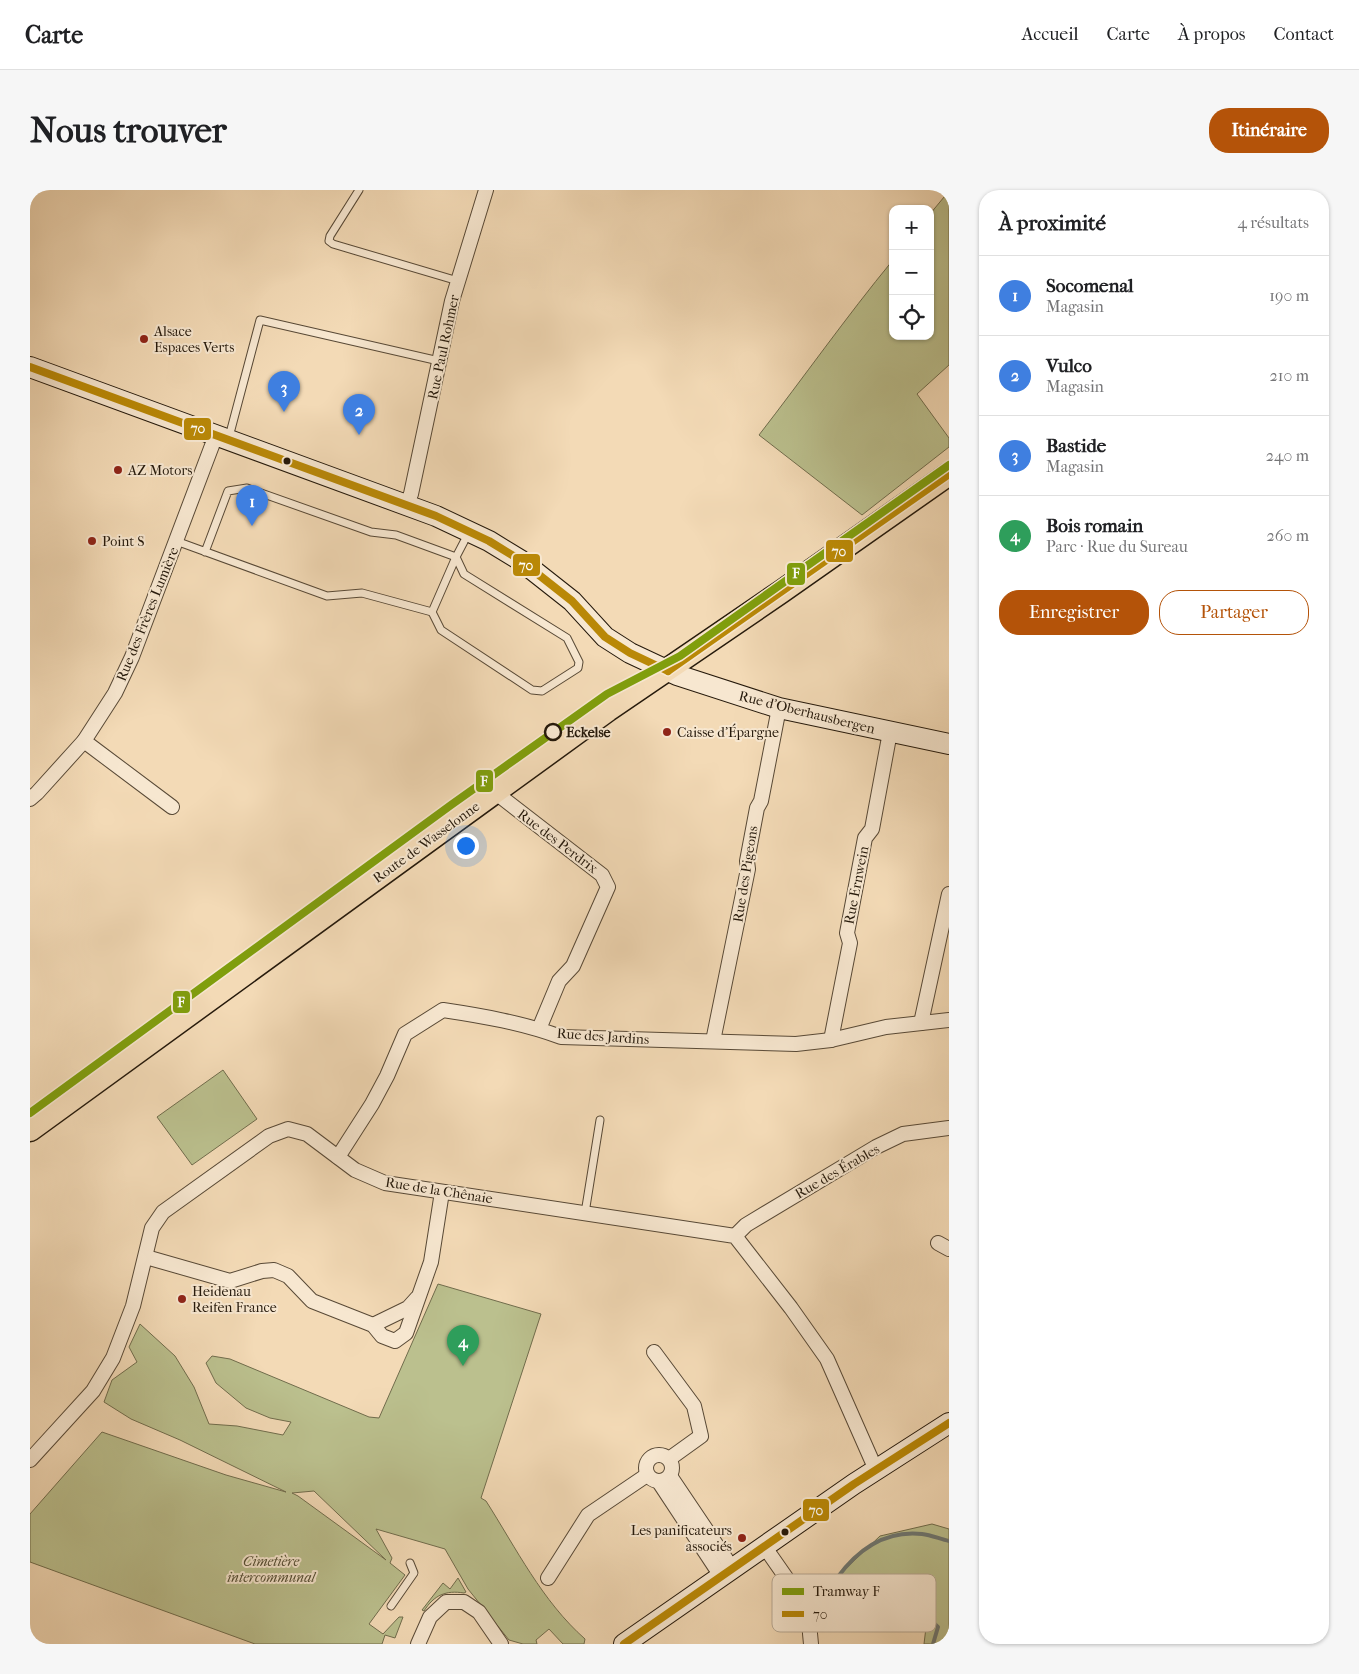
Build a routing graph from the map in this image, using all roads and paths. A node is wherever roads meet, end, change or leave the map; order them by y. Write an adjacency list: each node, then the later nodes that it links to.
1 (359, 190): 3 (lane)
2 (486, 190): 3 (street, Rue Paul Rohmer)
3 (458, 281): 4 (street, Rue Paul Rohmer)
4 (439, 362): 6 (lane); 8 (street, Rue Paul Rohmer)
5 (30, 367): 6 (street, Rue d'Oberhausbergen)
6 (222, 437): 8 (street, Rue d'Oberhausbergen); 10 (street, Rue des Frères Lumière)
7 (949, 474): 14 (main road, Route de Wasselonne)
8 (406, 505): 9 (street, Rue d'Oberhausbergen)
9 (470, 531): 12 (lane); 14 (street, Rue d'Oberhausbergen)
10 (176, 541): 11 (lane); 17 (street, Rue des Frères Lumière)
11 (205, 552): 12 (lane); 13 (lane)
12 (456, 557): 13 (lane); 13 (lane)
13 (432, 612)
14 (668, 670): 15 (street, Rue d'Oberhausbergen); 19 (main road, Route de Wasselonne)
15 (779, 708): 16 (street, Rue d'Oberhausbergen); 27 (street, Rue des Pigeons)
16 (890, 732): 18 (street, Rue d'Oberhausbergen); 26 (street, Rue Ernwein)
17 (84, 741): 20 (street, Rue des Frères Lumière); 21 (street)
18 (949, 744)
19 (496, 793): 25 (street, Rue des Perdrix); 30 (main road, Route de Wasselonne)
20 (30, 799)
21 (172, 807)
22 (949, 894): 24 (street)
23 (949, 1020): 24 (street, Rue des Jardins)
24 (921, 1023): 26 (street, Rue des Jardins)
25 (539, 1029): 27 (street, Rue des Jardins); 31 (street, Rue des Jardins)
26 (831, 1040): 27 (street, Rue des Jardins)
27 (713, 1041)
28 (600, 1120): 33 (lane)
29 (949, 1128): 34 (street, Rue des Érables)
30 (30, 1130)
31 (338, 1156): 32 (street, Rue de la Chênaie); 35 (street, Rue de la Chênaie)
32 (442, 1192): 33 (street, Rue de la Chênaie); 36 (street)
33 (585, 1213): 34 (street, Rue de la Chênaie)
34 (735, 1236): 42 (street)
35 (146, 1256): 37 (street); 41 (street, Rue de la Chênaie)
36 (421, 1293): 37 (street); 37 (street)
37 (373, 1325)
38 (654, 1352): 40 (street)
39 (949, 1423): 42 (street)
40 (669, 1459): 43 (street); 43 (street)
41 (30, 1460)
42 (876, 1470): 44 (street)
43 (658, 1478): 46 (street); 48 (street)
44 (764, 1546): 46 (street); 47 (street)
45 (410, 1562): 49 (lane)
46 (727, 1572): 50 (street)
47 (783, 1574)
48 (548, 1578)
49 (391, 1606)
50 (631, 1642)
51 (418, 1644): 52 (street)
52 (501, 1644)

